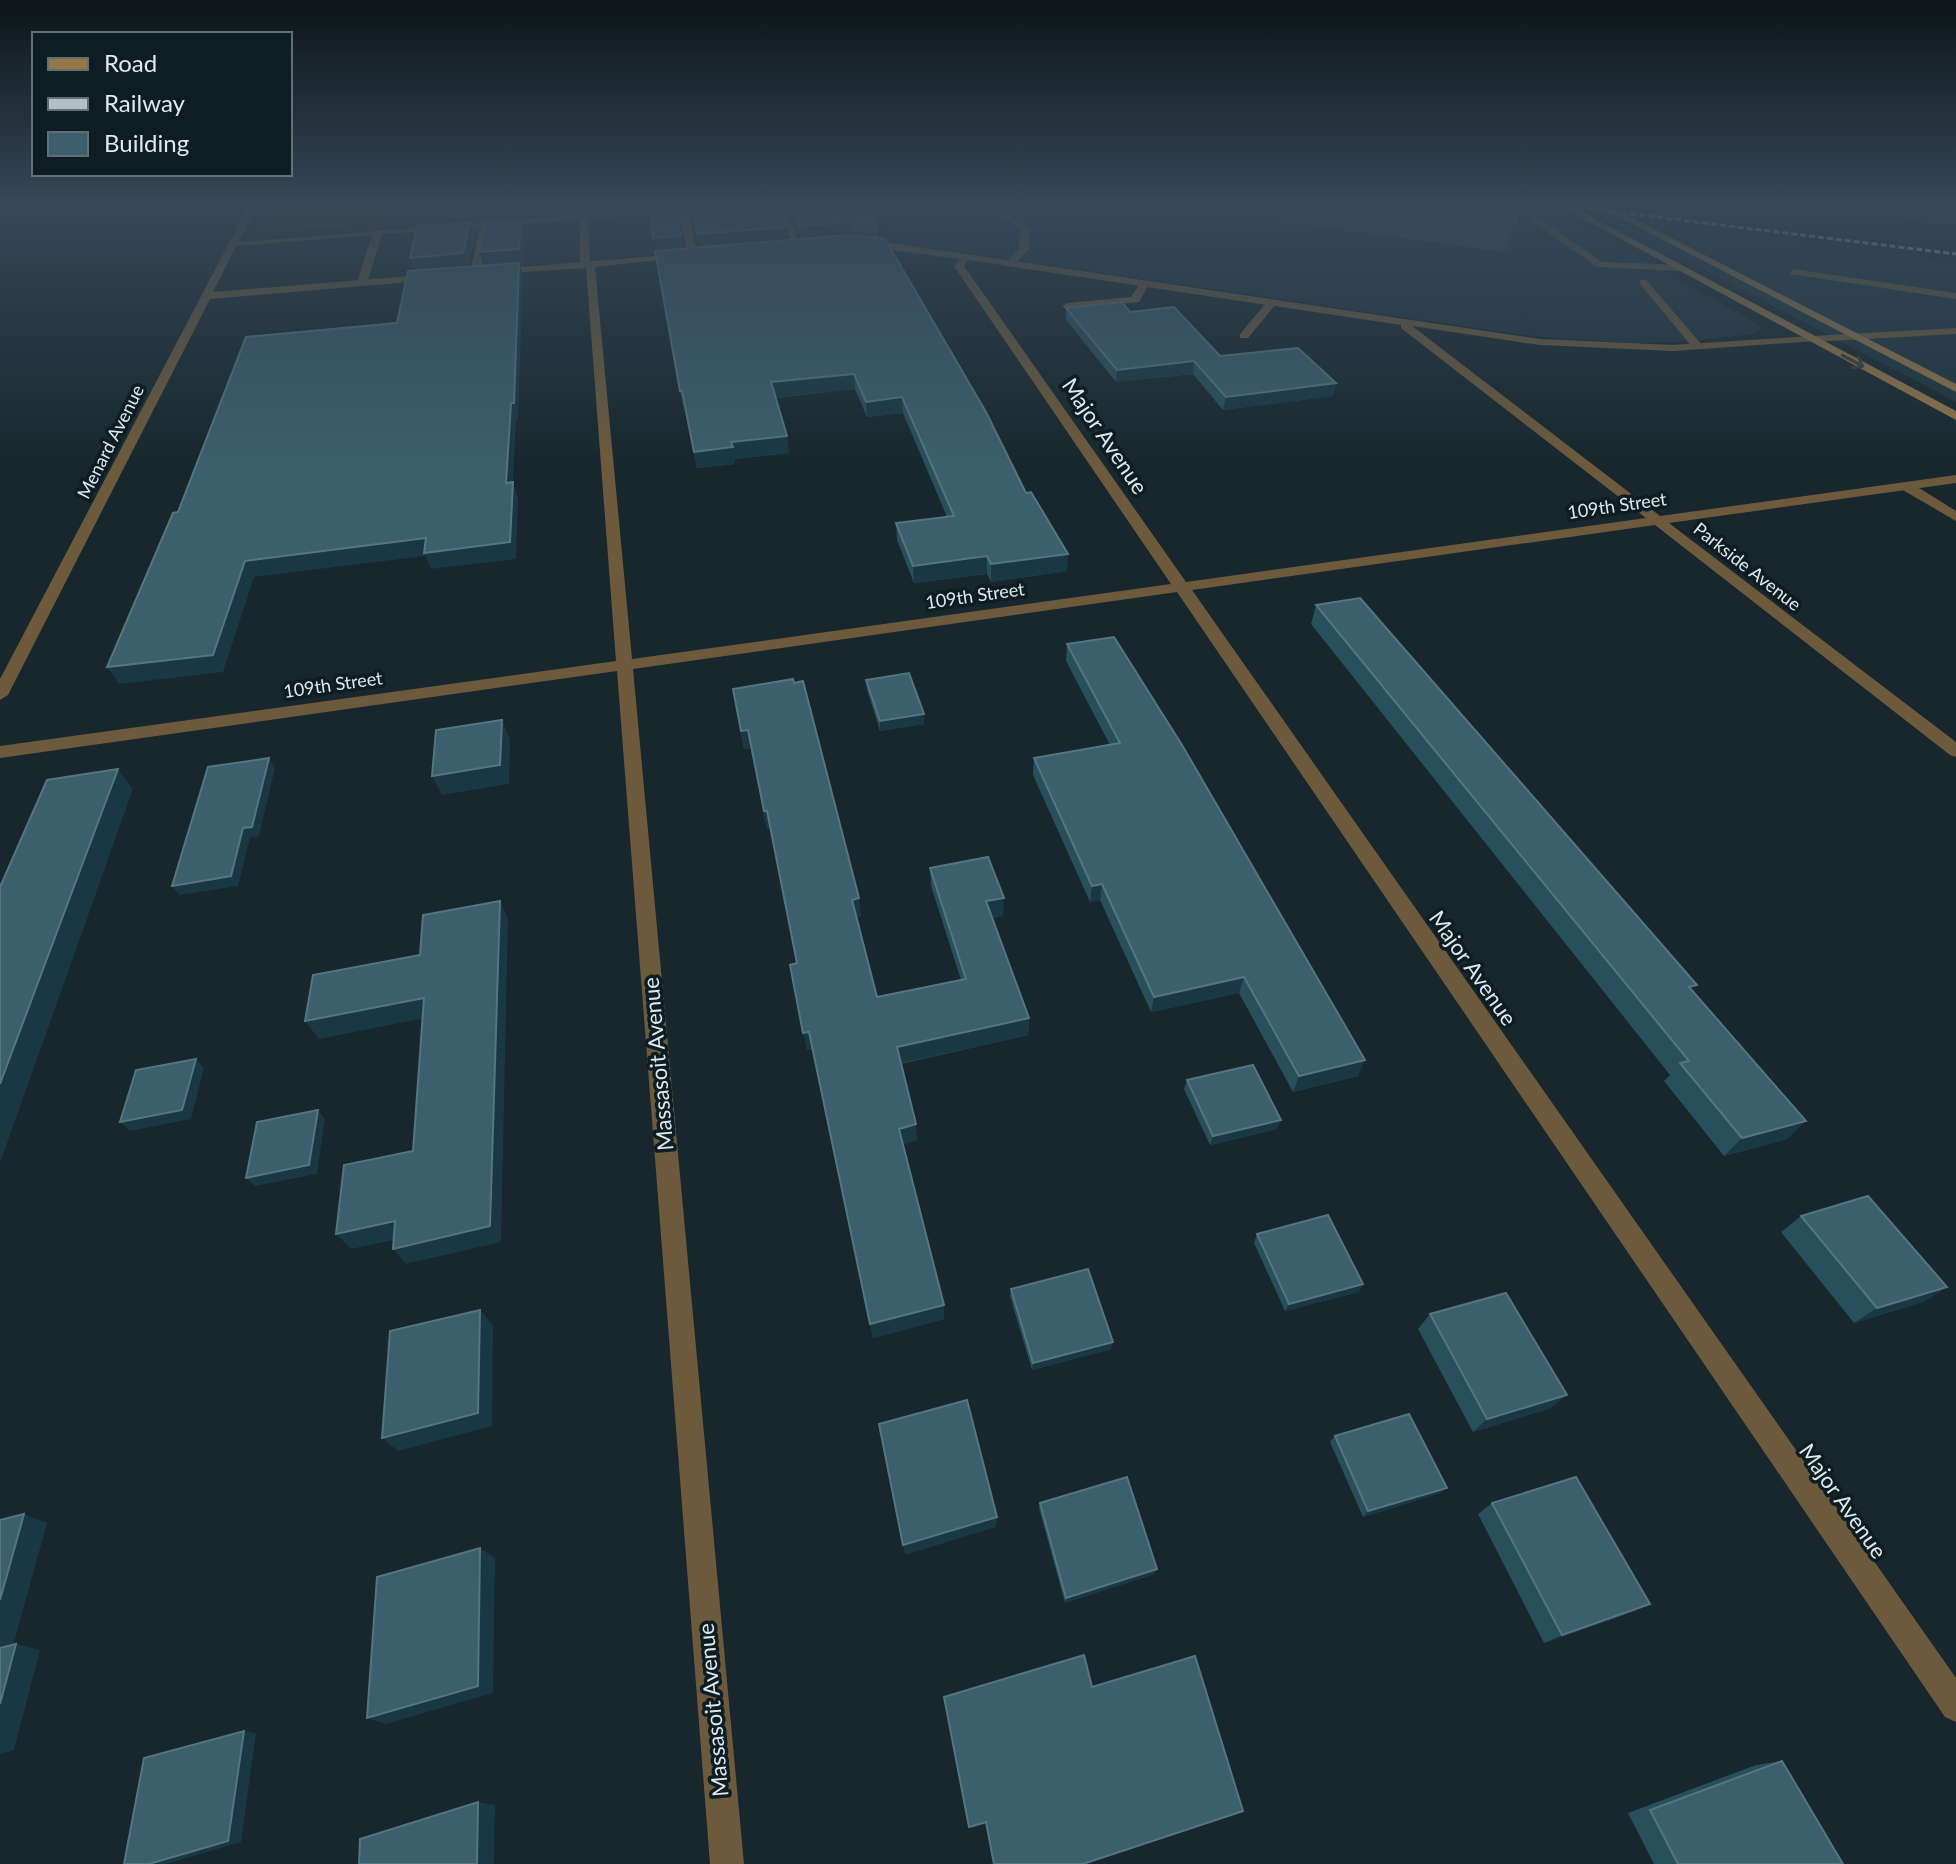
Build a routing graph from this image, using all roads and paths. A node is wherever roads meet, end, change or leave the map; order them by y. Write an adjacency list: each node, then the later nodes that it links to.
1 (209, 292): 11 (street, Menard Avenue)
2 (255, 292): 11 (street)
3 (590, 292): 28 (street, Massasoit Avenue)
4 (977, 292): 27 (street, Major Avenue)
5 (1140, 292): 14 (street)
6 (1195, 292): 13 (street)
7 (1651, 292): 20 (street)
8 (1725, 292): 19 (street)
9 (1768, 292): 18 (street)
10 (1929, 292): 12 (street)
11 (207, 296): 29 (street, Menard Avenue)
12 (1956, 296)
13 (1271, 304): 15 (street); 17 (street)
14 (1067, 306)
15 (1402, 324): 20 (street); 26 (street, Parkside Avenue)
16 (1956, 331): 18 (street)
17 (1244, 336)
18 (1857, 338): 19 (street); 21 (street)
19 (1812, 339): 20 (street); 22 (street, one-way to 22)
20 (1698, 347)
21 (1956, 389)
22 (1956, 416)
23 (1956, 479): 24 (street, 109th Street)
24 (1906, 486): 25 (street); 26 (street, 109th Street)
25 (1956, 517)
26 (1658, 521): 27 (street, 109th Street); 30 (street, Parkside Avenue)
27 (1179, 587): 28 (street, 109th Street); 32 (street, Major Avenue)
28 (624, 665): 31 (street, 109th Street); 33 (street, Massasoit Avenue)
29 (0, 695)
30 (1956, 751)
31 (0, 752)
32 (1956, 1706)
33 (727, 1864)

